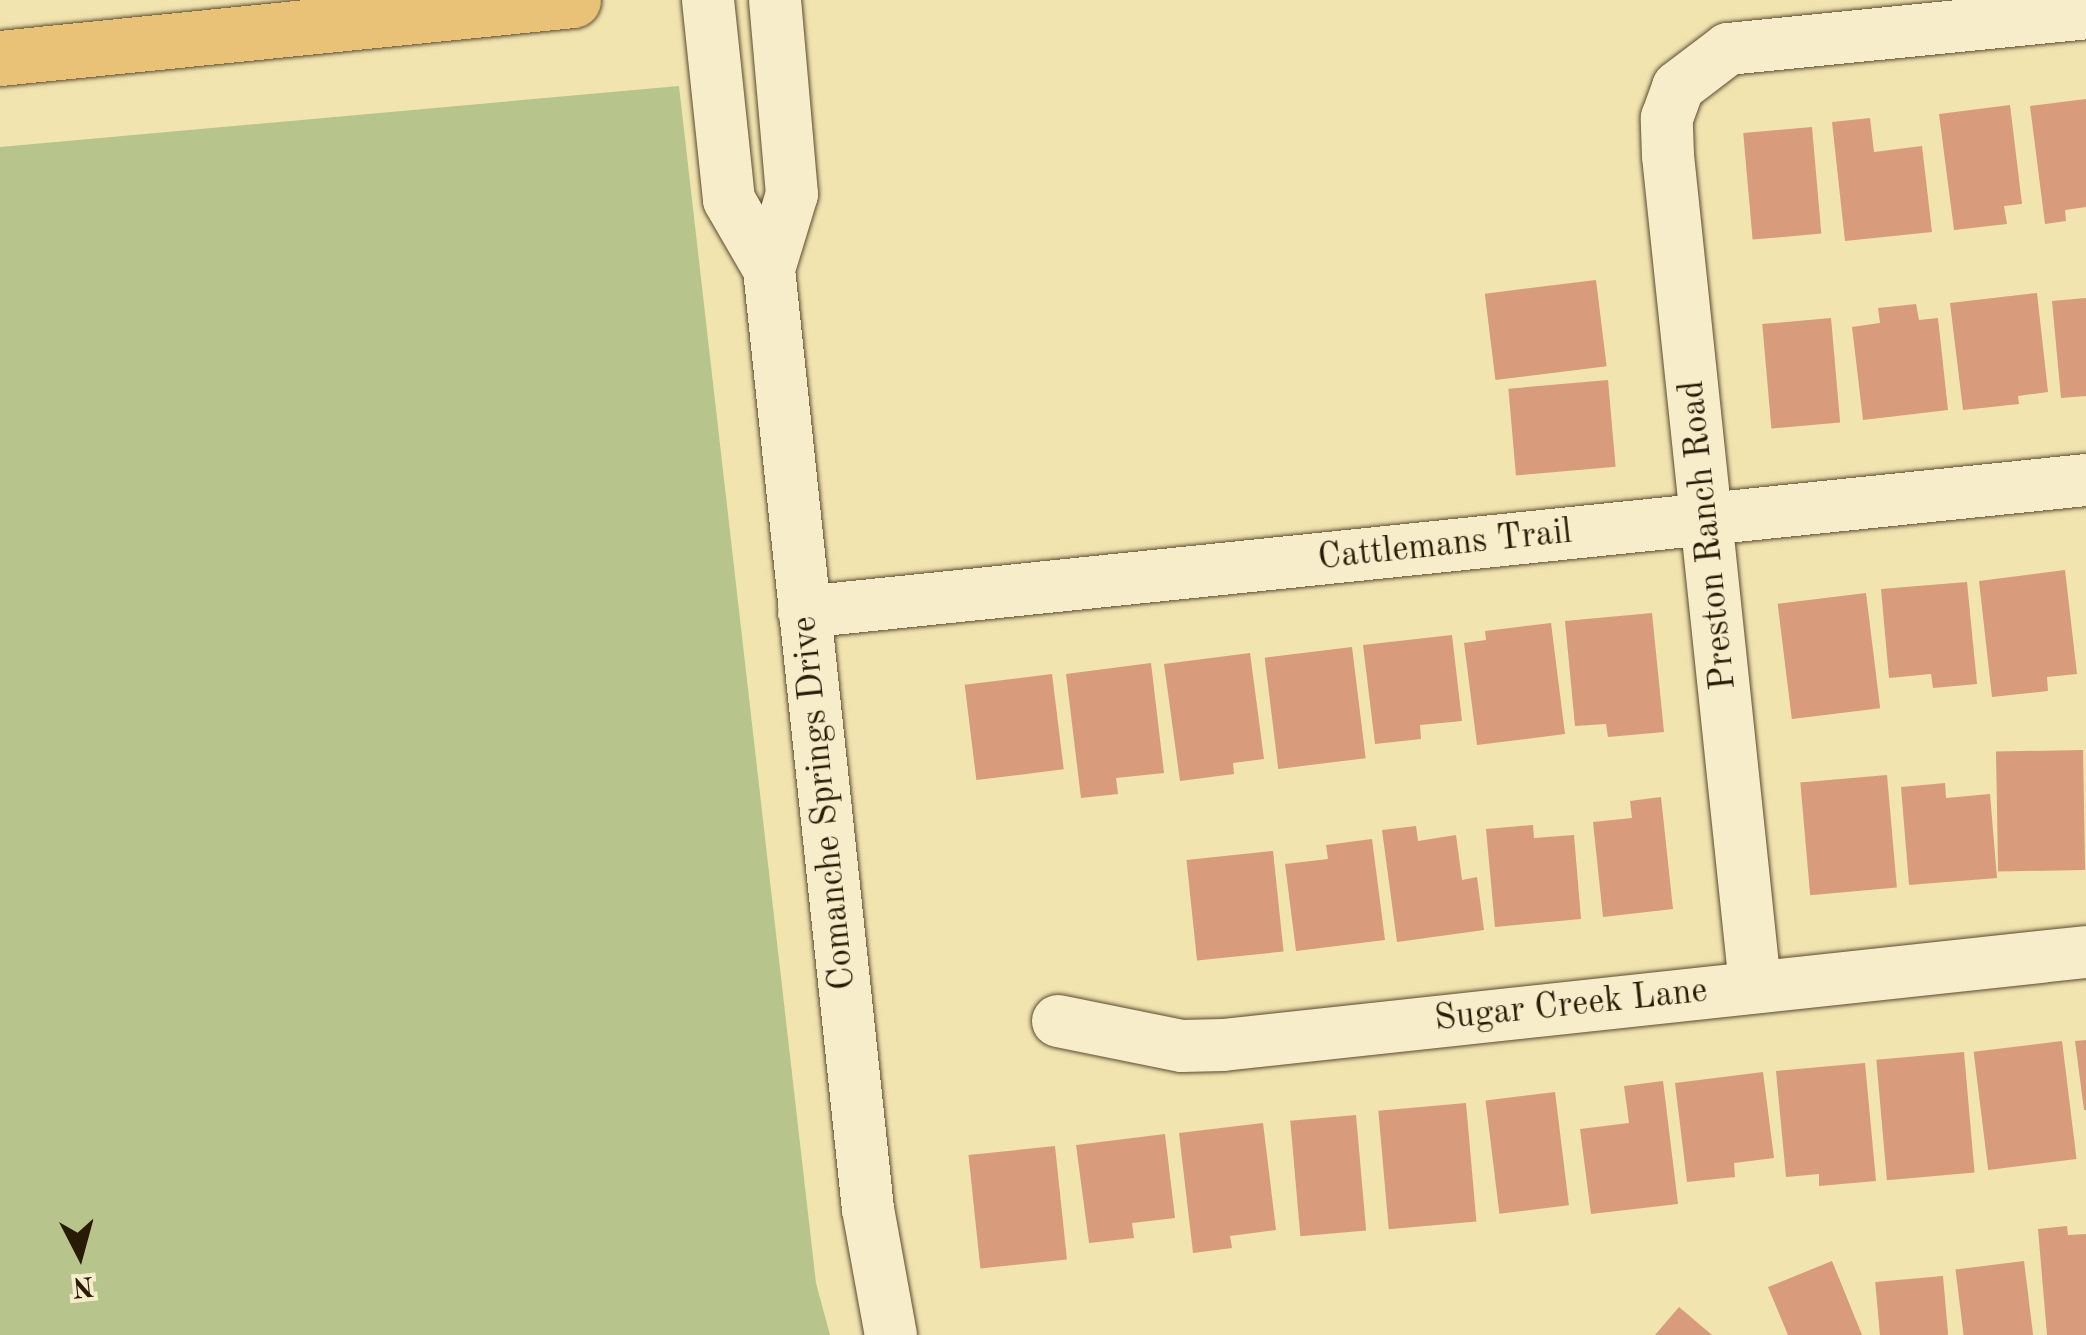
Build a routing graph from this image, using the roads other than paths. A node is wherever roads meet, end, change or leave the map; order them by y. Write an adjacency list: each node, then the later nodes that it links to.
1 (573, 0): 5 (main road)
2 (708, 0): 6 (street, Comanche Springs Drive)
3 (775, 0): 6 (street, Comanche Springs Drive)
4 (2086, 14): 8 (street, Preston Ranch Road)
5 (0, 58)
6 (769, 269): 9 (street, Comanche Springs Drive)
7 (2086, 480): 8 (street, Cattlemans Trail)
8 (1708, 519): 9 (street, Cattlemans Trail); 11 (street, Preston Ranch Road)
9 (804, 612): 13 (street, Comanche Springs Drive)
10 (2086, 952): 11 (street, Sugar Creek Lane)
11 (1756, 985): 12 (street, Sugar Creek Lane)
12 (1058, 1021)
13 (891, 1335)

